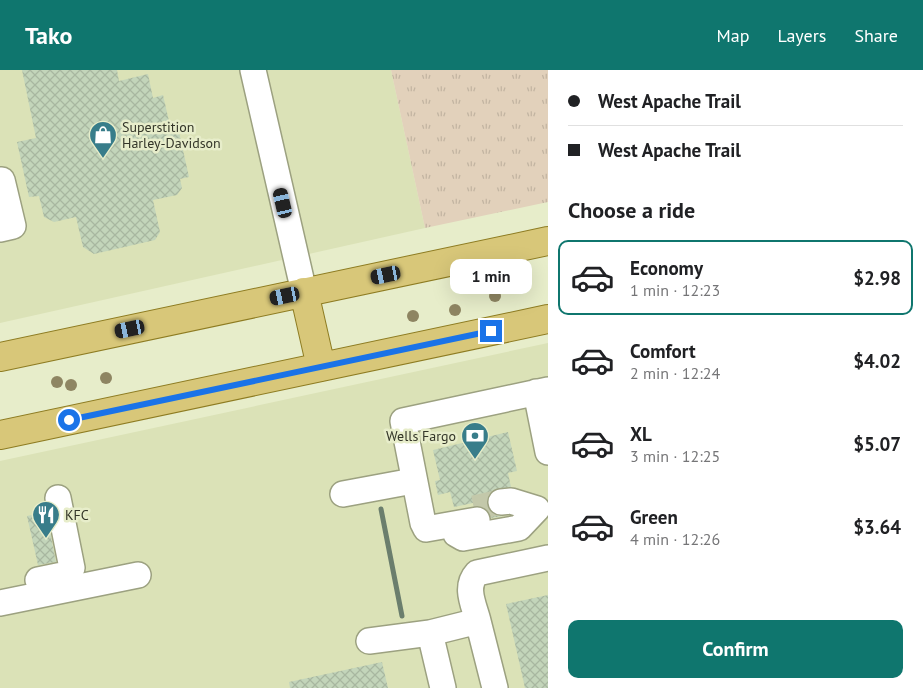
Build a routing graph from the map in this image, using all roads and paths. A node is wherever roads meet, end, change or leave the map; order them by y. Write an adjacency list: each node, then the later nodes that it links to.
1 (253, 70): 5 (lane)
2 (0, 180): 3 (lane)
3 (0, 229)
4 (548, 241): 5 (main road)
5 (304, 292): 7 (main road); 8 (main road)
6 (548, 319): 8 (main road)
7 (0, 357)
8 (321, 367): 10 (main road)
9 (542, 391): 11 (lane); 12 (lane)
10 (0, 435)
11 (548, 452)
12 (414, 481): 13 (lane); 18 (lane)
13 (343, 494)
14 (58, 498): 21 (lane)
15 (542, 507): 16 (lane); 18 (lane)
16 (502, 508)
17 (476, 514): 18 (lane)
18 (440, 527)
19 (548, 558): 23 (lane)
20 (138, 575): 22 (lane)
21 (15, 583)
22 (0, 603)
23 (478, 621): 24 (lane); 27 (lane)
24 (430, 633): 25 (lane); 26 (lane)
25 (369, 641)
26 (443, 688)
27 (495, 688)

